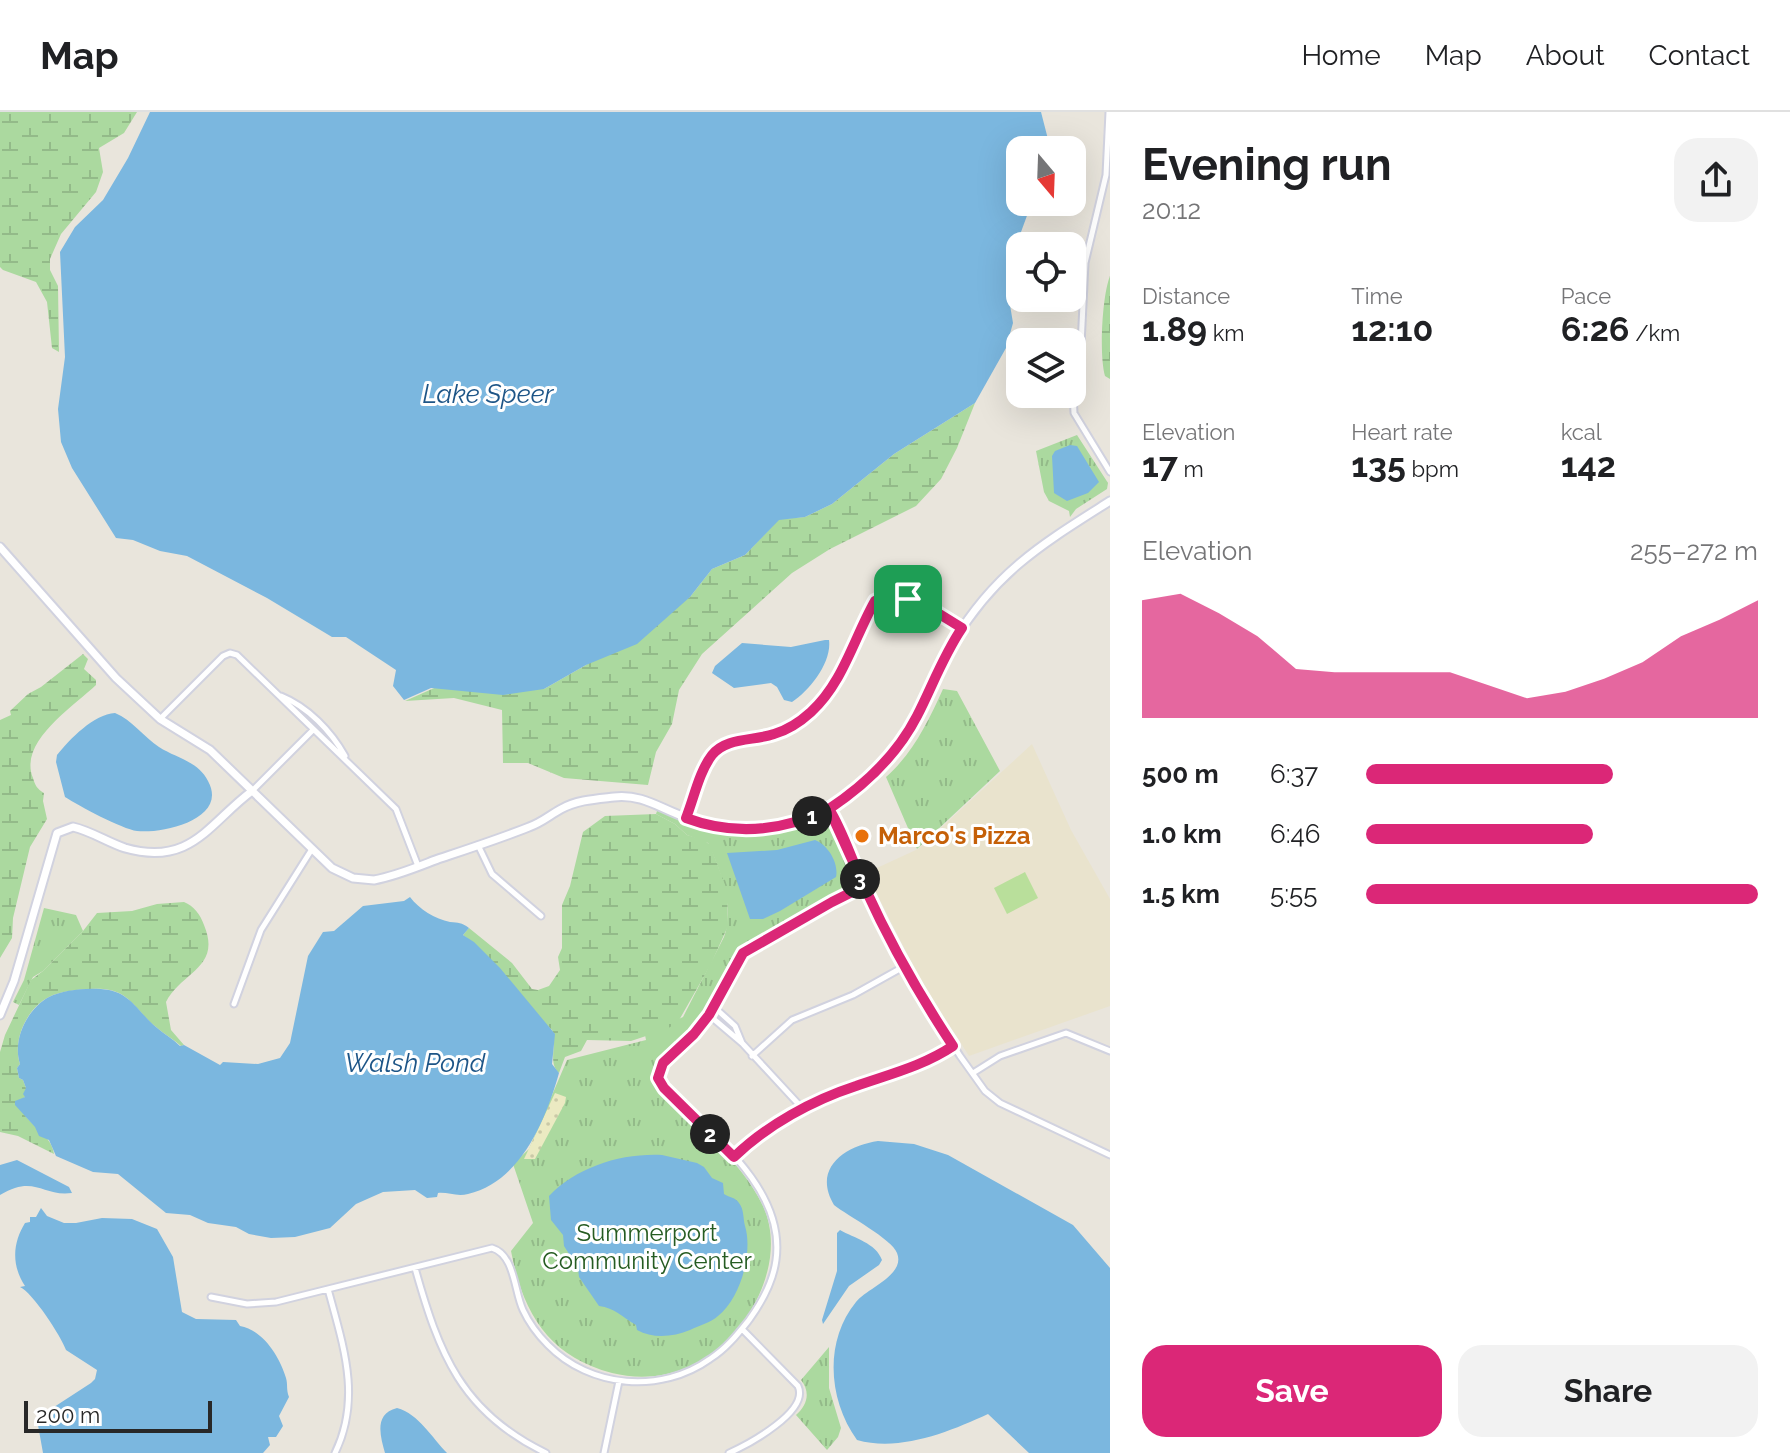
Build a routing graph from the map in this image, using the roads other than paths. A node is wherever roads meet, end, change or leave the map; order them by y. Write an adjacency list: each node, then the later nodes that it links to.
1 (1109, 112): 2 (street)
2 (1109, 151): 3 (street)
3 (1110, 472)
4 (1110, 501): 6 (street)
5 (0, 547): 8 (street)
6 (962, 628): 12 (street); 13 (street)
7 (280, 695): 8 (street); 9 (street); 10 (street)
8 (160, 719): 11 (street)
9 (313, 730): 10 (street); 11 (street)
10 (347, 761): 16 (street)
11 (252, 791): 15 (street); 22 (street)
12 (829, 809): 13 (street); 17 (street)
13 (686, 818): 14 (street)
14 (478, 845): 16 (street); 18 (street)
15 (312, 849): 16 (street); 20 (street)
16 (418, 866)
17 (864, 886): 19 (street); 21 (street)
18 (541, 916)
19 (905, 966): 25 (street); 27 (street)
20 (234, 1004)
21 (714, 1007): 23 (street); 24 (street)
22 (0, 1015)
23 (709, 1015): 24 (street); 31 (street)
24 (742, 1043): 27 (street)
25 (953, 1046): 28 (street); 29 (street)
26 (1110, 1051): 28 (street)
27 (752, 1056): 29 (street)
28 (973, 1073): 30 (street)
29 (803, 1109): 31 (street)
30 (1110, 1155)
31 (734, 1157): 35 (street)
32 (415, 1268): 33 (street); 36 (street); 38 (street)
33 (328, 1289): 34 (street); 37 (street)
34 (211, 1297)
35 (742, 1329): 36 (street); 40 (street)
36 (619, 1381): 39 (street)
37 (335, 1453)
38 (546, 1453)
39 (604, 1453)
40 (729, 1453)

